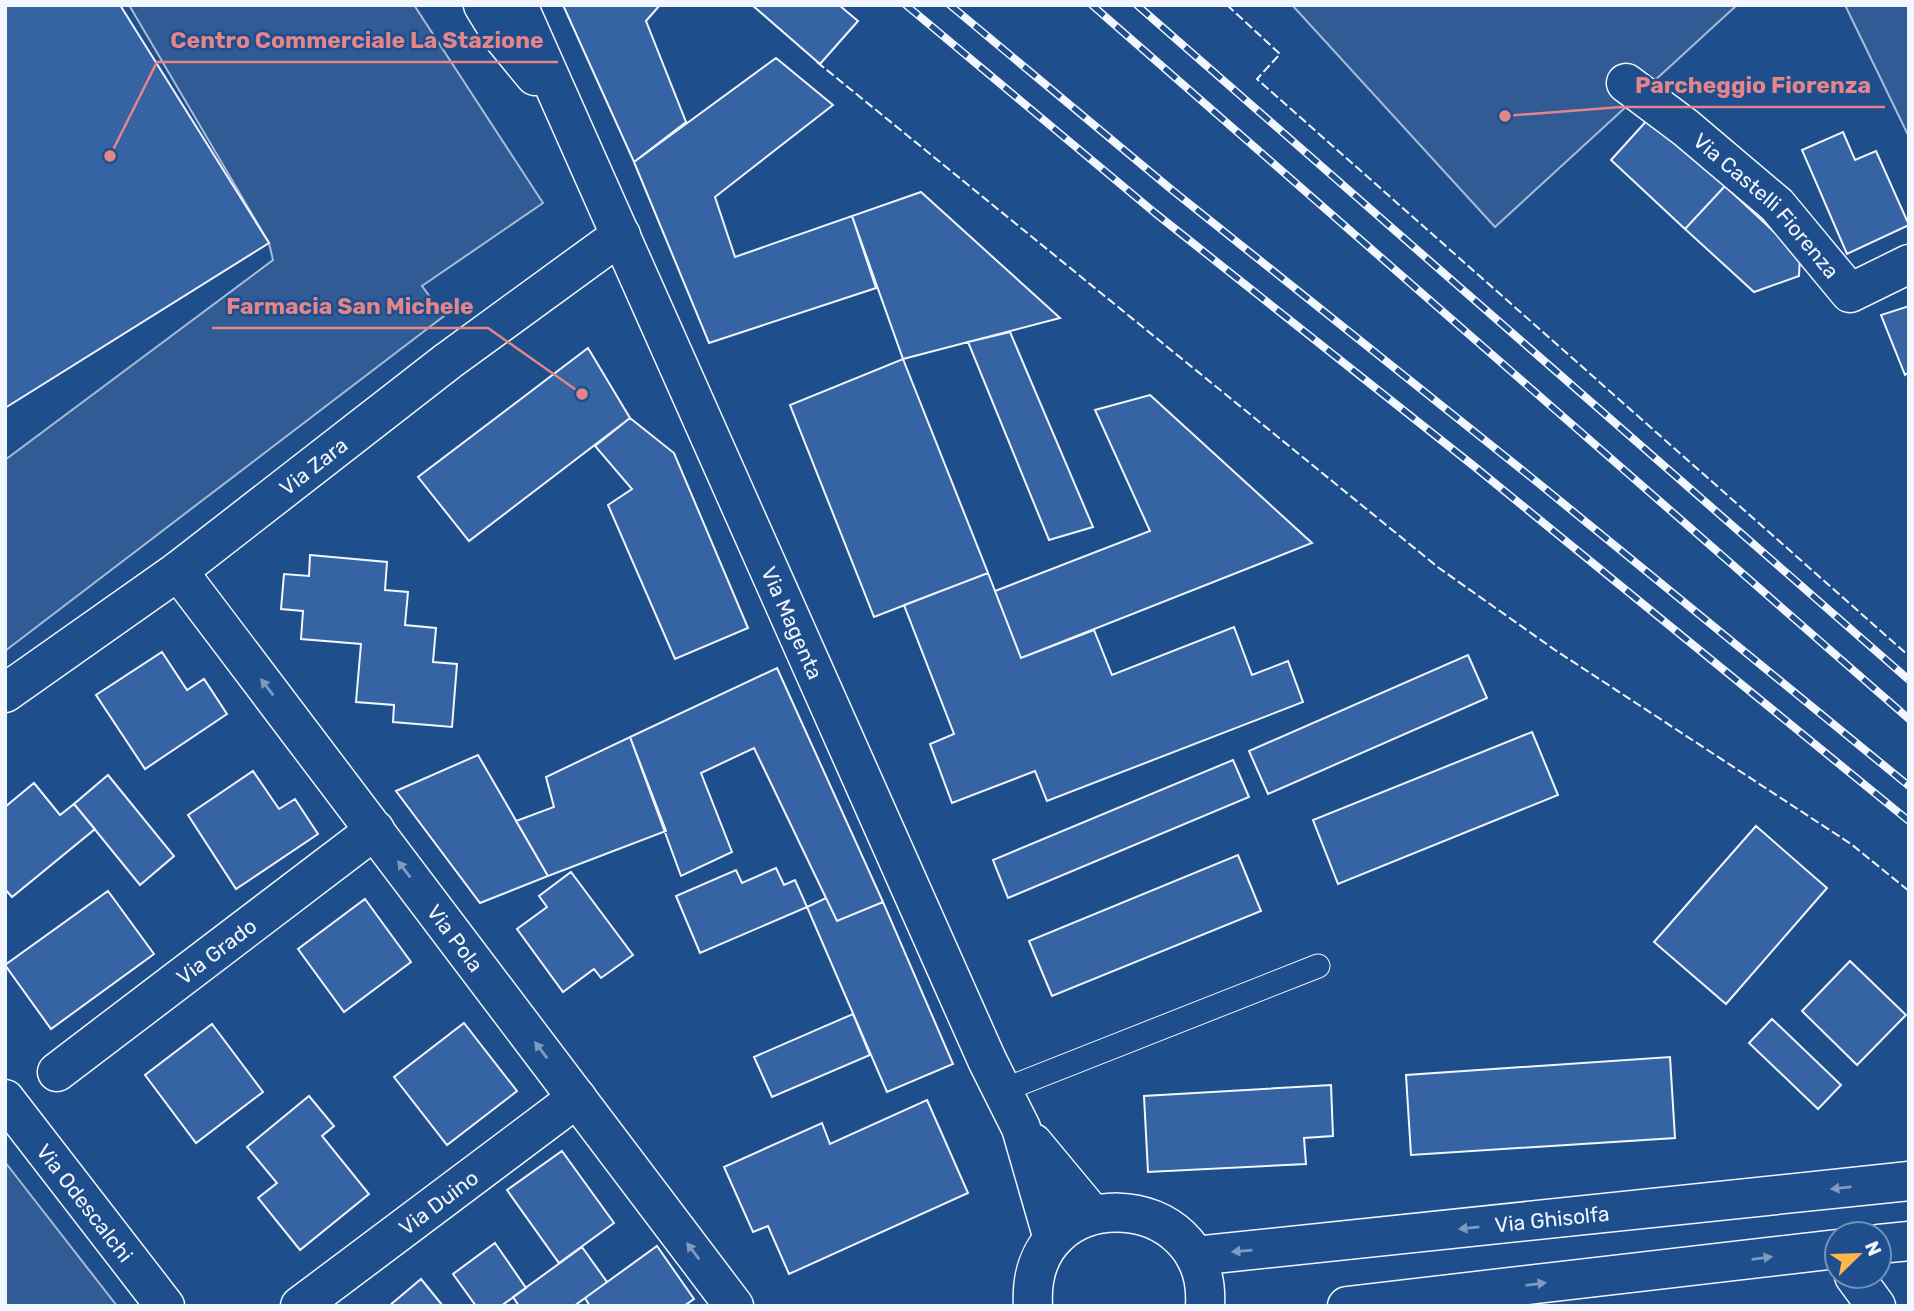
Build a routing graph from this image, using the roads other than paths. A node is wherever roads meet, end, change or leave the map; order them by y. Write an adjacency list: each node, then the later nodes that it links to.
1 (484, 5): 4 (street, Via Magenta)
2 (518, 5): 4 (street, Via Magenta)
3 (1626, 83): 6 (street, Via Castelli Fiorenza)
4 (567, 116): 5 (street, Via Magenta)
5 (621, 235): 7 (street, Via Zara); 12 (street, Via Magenta)
6 (1909, 264)
7 (178, 571): 8 (street, Via Zara); 9 (street, Via Pola, one-way to 7)
8 (5, 693)
9 (375, 830): 11 (street, Via Grado); 13 (street, Via Pola, one-way to 9)
10 (1318, 966): 12 (lane)
11 (57, 1072)
12 (1001, 1091): 15 (street, Via Magenta)
13 (577, 1098): 23 (street, Via Duino); 24 (street, Via Pola, one-way to 13)
14 (5, 1099): 22 (street, Via Odescalchi)
15 (1021, 1128): 17 (street, Via Magenta); 18 (street, Via Magenta)
16 (1909, 1181): 19 (street, Via Ghisolfa, one-way to 19)
17 (1092, 1214): 18 (street); 19 (street)
18 (1053, 1239): 25 (street)
19 (1195, 1256): 26 (street)
20 (1823, 1256): 27 (street, one-way to 20)
21 (1864, 1290): 28 (street)
22 (165, 1306)
23 (300, 1306)
24 (734, 1306)
25 (1033, 1306)
26 (1205, 1306)
27 (1347, 1306)
28 (1876, 1306)

